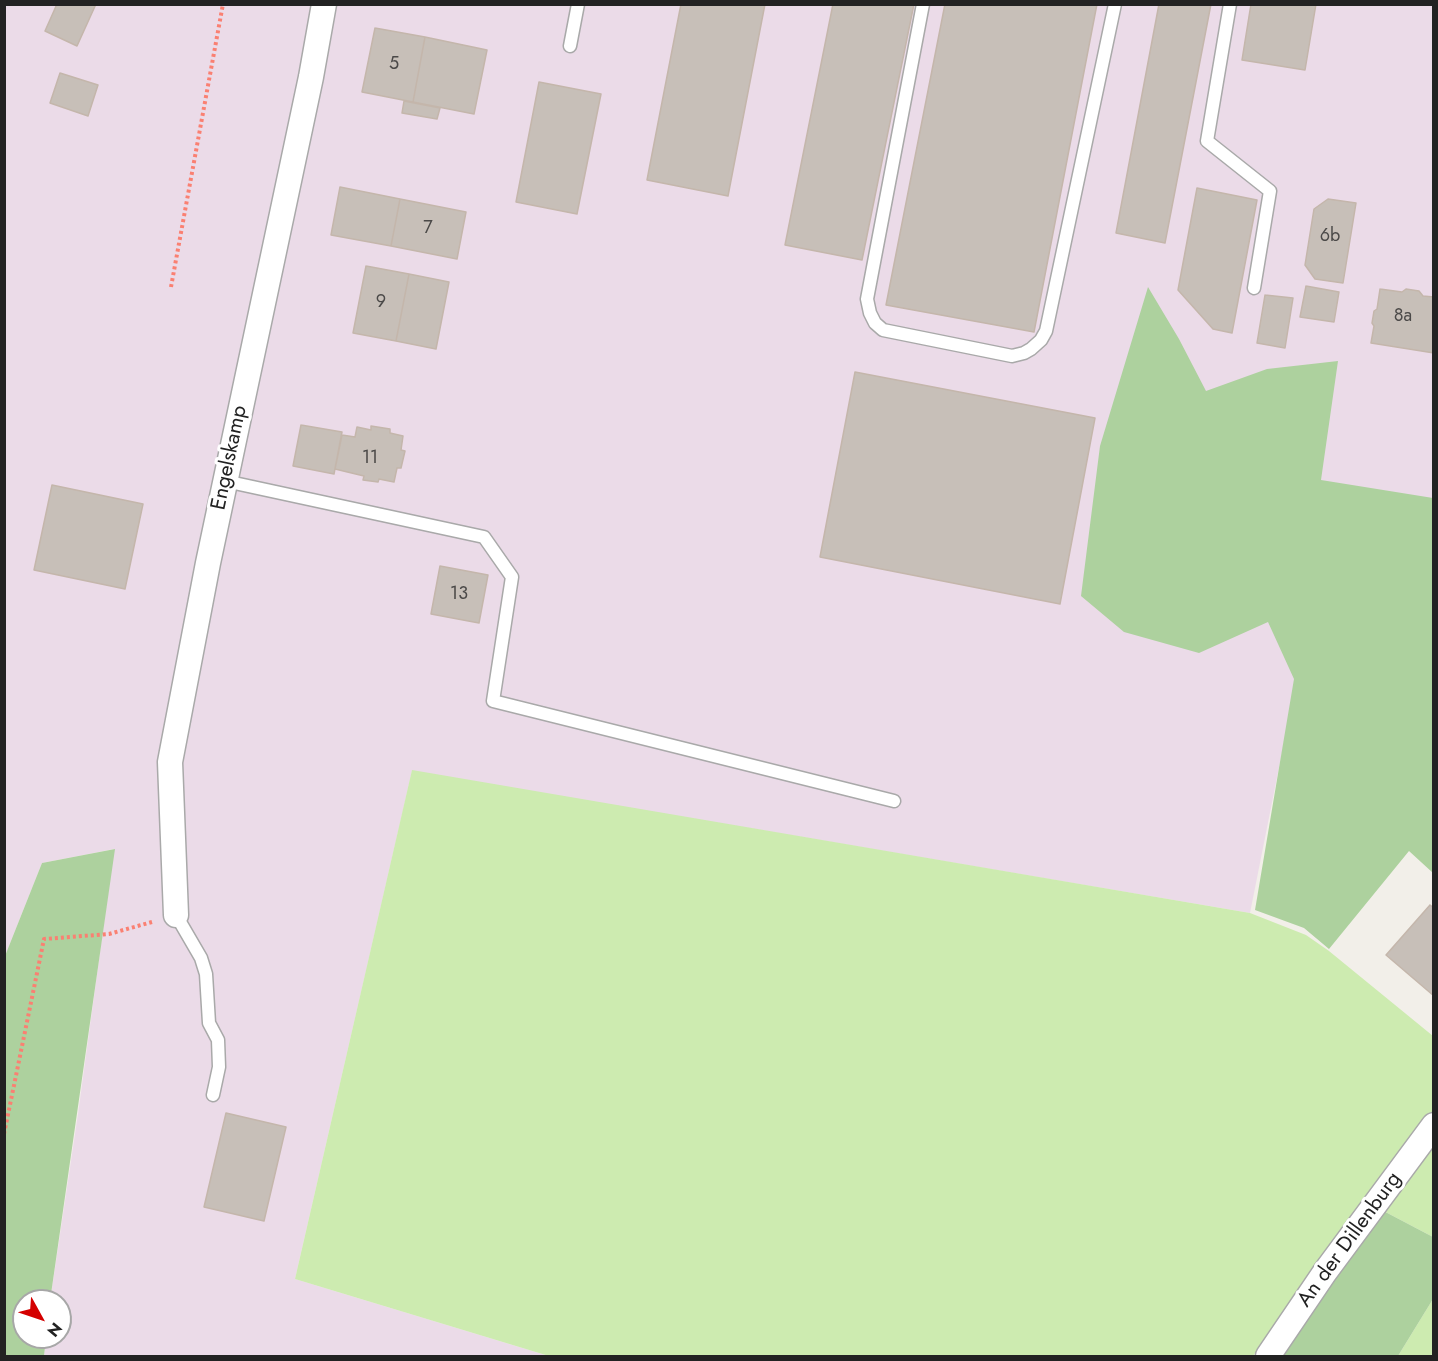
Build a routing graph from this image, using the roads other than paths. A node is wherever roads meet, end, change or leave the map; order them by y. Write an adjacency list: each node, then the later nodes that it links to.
1 (324, 4): 8 (street, Engelskamp)
2 (578, 4): 6 (lane)
3 (923, 4): 4 (lane)
4 (1115, 4)
5 (1230, 4): 7 (lane)
6 (570, 46)
7 (1254, 288)
8 (225, 481): 9 (lane); 10 (street, Engelskamp)
9 (894, 801)
10 (176, 915): 11 (lane)
11 (213, 1095)
12 (1434, 1125): 13 (street, An der Dillenburg)
13 (1268, 1356)

